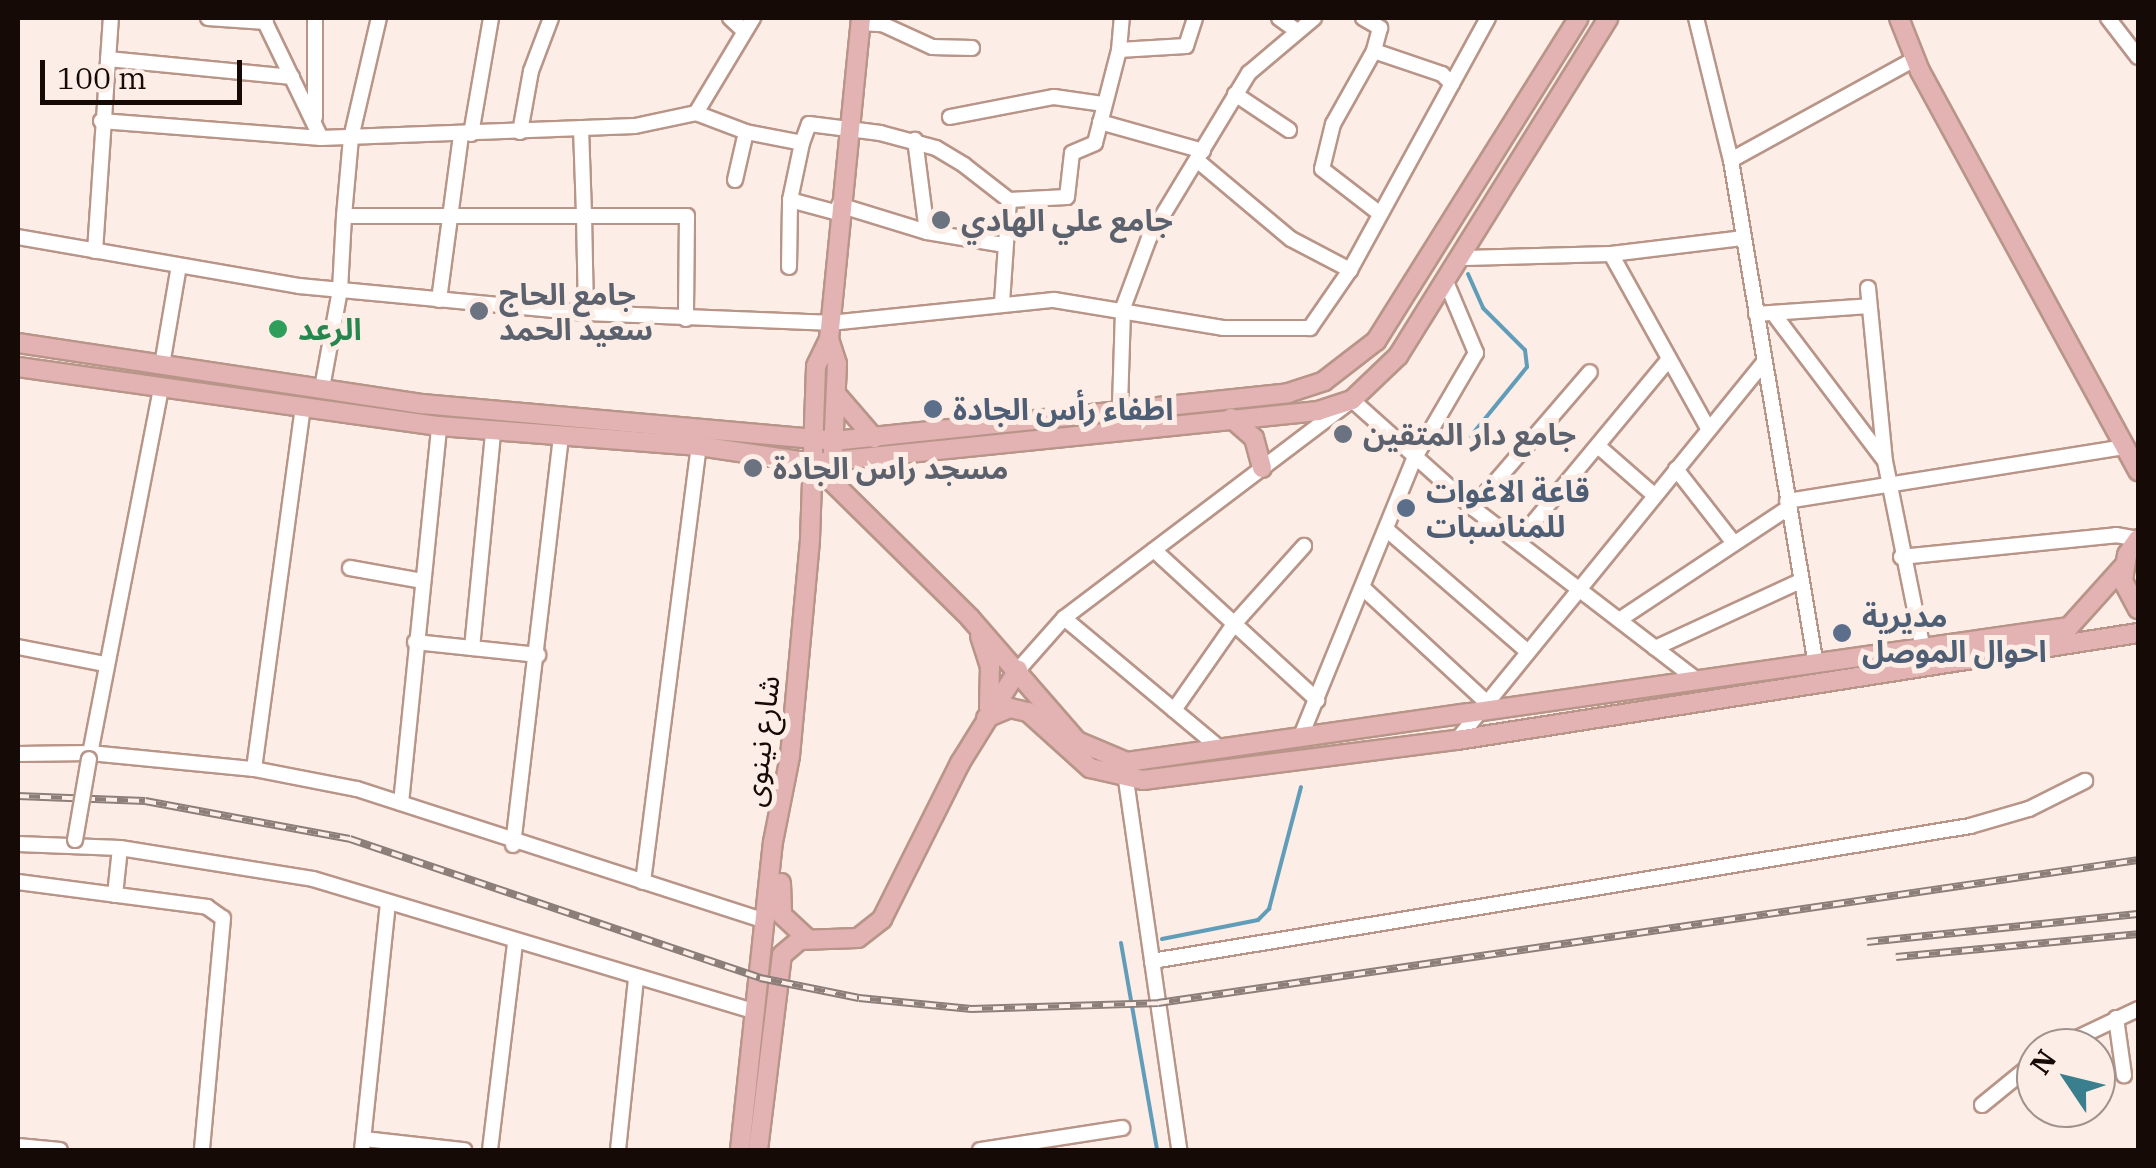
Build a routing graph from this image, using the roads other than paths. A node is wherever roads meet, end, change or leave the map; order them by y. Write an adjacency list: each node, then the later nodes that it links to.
1 (111, 18): 28 (street)
2 (208, 18): 20 (street)
3 (314, 18): 38 (street)
4 (379, 18): 46 (street)
5 (491, 18): 44 (street)
6 (550, 18): 42 (street)
7 (730, 18): 22 (street)
8 (753, 18): 22 (street)
9 (1122, 18): 25 (street)
10 (1195, 18): 25 (street)
11 (1278, 18): 23 (street)
12 (1314, 18): 23 (street)
13 (1363, 18): 26 (street)
14 (1488, 18): 31 (street)
15 (1579, 18): 91 (main road)
16 (1608, 18): 65 (main road)
17 (1696, 18): 50 (street)
18 (2108, 18): 27 (street)
19 (1902, 19): 29 (main road)
20 (264, 20): 30 (street)
21 (861, 20): 24 (street); 40 (main road, شارع نينوى)
22 (744, 31): 34 (street)
23 (1297, 31): 32 (street)
24 (972, 48)
25 (1118, 50): 33 (street)
26 (1374, 51): 31 (street); 55 (street)
27 (2138, 57)
28 (108, 58): 30 (street); 36 (street)
29 (1915, 59): 50 (street); 104 (main road)
30 (292, 77): 38 (street)
31 (1452, 84): 55 (street)
32 (1235, 94): 41 (street); 49 (street)
33 (1103, 104): 35 (street); 37 (street)
34 (696, 112): 39 (street); 43 (street)
35 (950, 117)
36 (101, 122): 45 (street); 63 (street)
37 (1100, 122): 49 (street); 53 (street)
38 (315, 123): 45 (street)
39 (581, 128): 42 (street); 58 (street)
40 (848, 128): 47 (street); 48 (street); 54 (main road, شارع نينوى)
41 (1288, 130)
42 (520, 132): 44 (street)
43 (746, 132): 48 (street); 51 (street)
44 (466, 134): 46 (street); 56 (street)
45 (320, 138): 46 (street)
46 (350, 138): 57 (street)
47 (915, 140): 53 (street); 59 (street)
48 (802, 143): 52 (street)
49 (1200, 156): 68 (street); 75 (street)
50 (1731, 160): 61 (street)
51 (735, 180)
52 (790, 200): 54 (street); 67 (street)
53 (1008, 200): 62 (street)
54 (838, 209): 59 (street); 80 (main road, شارع نينوى)
55 (1379, 213): 68 (street)
56 (449, 215): 57 (street); 58 (street); 72 (street)
57 (344, 216): 71 (street)
58 (584, 216): 76 (street); 79 (street)
59 (927, 232): 62 (street)
60 (18, 237): 63 (street)
61 (1744, 238): 64 (street); 77 (street)
62 (1005, 244): 73 (street)
63 (95, 251): 66 (street)
64 (1610, 254): 65 (street); 82 (street)
65 (1465, 258): 69 (main road)
66 (179, 266): 71 (street); 84 (street)
67 (789, 268)
68 (1350, 270): 75 (street)
69 (1447, 284): 90 (main road); 106 (street)
70 (1868, 288): 74 (street)
71 (340, 290): 72 (street); 87 (street)
72 (439, 300): 76 (street)
73 (1002, 304): 75 (street); 80 (street)
74 (1870, 306): 78 (street); 107 (street)
75 (1123, 308): 91 (street)
76 (586, 313): 79 (street)
77 (1756, 314): 78 (street); 83 (street)
78 (1776, 316): 107 (street)
79 (686, 319): 80 (street)
80 (830, 331): 89 (main road, شارع نينوى); 100 (main road, شارع نينوى)
81 (18, 343): 84 (main road)
82 (1669, 359): 96 (street); 103 (street)
83 (1763, 364): 96 (street); 114 (street)
84 (162, 365): 87 (main road)
85 (18, 367): 88 (main road)
86 (1590, 372): 115 (street)
87 (322, 388): 100 (main road)
88 (161, 390): 92 (main road); 143 (street)
89 (837, 395): 99 (main road); 101 (main road, شارع نينوى)
90 (1352, 400): 93 (main road); 106 (street); 109 (street)
91 (1120, 406): 95 (main road)
92 (303, 408): 94 (main road); 156 (street)
93 (1231, 418): 105 (main road); 109 (main road)
94 (439, 426): 97 (main road); 125 (street)
95 (975, 427): 99 (main road); 105 (main road)
96 (1708, 428): 110 (street)
97 (493, 432): 98 (main road); 138 (street)
98 (561, 435): 102 (main road); 141 (street)
99 (874, 438): 101 (main road)
100 (814, 439): 101 (main road); 108 (main road, شارع نينوى)
101 (834, 441): 108 (main road, شارع نينوى)
102 (699, 446): 108 (main road); 166 (street)
103 (1598, 446): 113 (street); 118 (street)
104 (2124, 447): 111 (main road); 112 (street)
105 (976, 448): 108 (main road)
106 (1414, 459): 115 (street); 116 (street)
107 (1885, 460): 112 (street)
108 (822, 464): 130 (main road); 160 (main road, شارع نينوى)
109 (1262, 468): 121 (street)
110 (1676, 469): 113 (street); 119 (street)
111 (2138, 472)
112 (1892, 484): 114 (street); 122 (street)
113 (1654, 495): 128 (street)
114 (1788, 504): 119 (street); 126 (street)
115 (1473, 508): 118 (street)
116 (1386, 529): 127 (street); 140 (street)
117 (2138, 539): 122 (street); 123 (main road)
118 (1518, 541): 128 (street)
119 (1733, 542): 132 (street)
120 (1304, 546): 133 (street)
121 (1154, 550): 131 (street); 133 (street)
122 (1901, 557): 136 (street)
123 (2124, 567): 129 (main road); 136 (main road)
124 (350, 568): 125 (street)
125 (422, 581): 135 (street)
126 (1801, 581): 139 (street); 142 (street)
127 (1363, 588): 146 (street); 147 (street)
128 (1578, 589): 132 (street); 140 (street)
129 (2138, 609)
130 (970, 618): 144 (main road); 149 (main road)
131 (1064, 618): 144 (street); 148 (street)
132 (1619, 620): 139 (street)
133 (1234, 624): 146 (street); 148 (street)
134 (2138, 632): 151 (main road)
135 (416, 642): 138 (street); 159 (street)
136 (1922, 644): 142 (main road)
137 (18, 647): 143 (street)
138 (472, 648): 141 (street)
139 (1655, 648): 145 (street)
140 (1527, 650): 147 (street)
141 (538, 655): 163 (street)
142 (1814, 659): 145 (main road)
143 (105, 664): 154 (street)
144 (1018, 670): 149 (main road); 155 (main road)
145 (1696, 680): 147 (main road)
146 (1317, 700): 150 (street)
147 (1481, 708): 150 (main road); 151 (street)
148 (1174, 710): 152 (street)
149 (986, 718): 155 (main road); 170 (main road)
150 (1301, 736): 152 (main road)
151 (1458, 740): 157 (main road)
152 (1222, 750): 155 (main road)
153 (18, 754): 154 (street)
154 (89, 756): 156 (street); 161 (street, bridge)
155 (1093, 761): 157 (main road)
156 (254, 769): 159 (street)
157 (1126, 780): 172 (street)
158 (2085, 781): 172 (street)
159 (400, 803): 163 (street)
160 (779, 824): 169 (main road, شارع نينوى); 170 (main road)
161 (75, 842): 162 (street); 164 (street)
162 (18, 844)
163 (513, 844): 166 (street)
164 (120, 848): 167 (street); 168 (street)
165 (18, 882): 167 (street)
166 (643, 882): 169 (street)
167 (115, 895): 185 (street)
168 (388, 903): 171 (street); 182 (street)
169 (766, 921): 175 (main road, شارع نينوى)
170 (808, 939): 190 (main road)
171 (515, 942): 173 (street); 187 (street)
172 (1152, 961): 192 (street)
173 (636, 978): 175 (street); 188 (street)
174 (2138, 1010): 176 (street)
175 (757, 1012): 189 (main road, شارع نينوى)
176 (2116, 1018): 177 (street); 178 (street)
177 (2096, 1028)
178 (2124, 1074)
179 (2016, 1077): 180 (street)
180 (1982, 1105)
181 (1122, 1128): 191 (street)
182 (363, 1145): 186 (street)
183 (18, 1146): 184 (street)
184 (60, 1150)
185 (202, 1150)
186 (464, 1150)
187 (490, 1150)
188 (618, 1150)
189 (740, 1150)
190 (758, 1150)
191 (980, 1150)
192 (1179, 1150)

